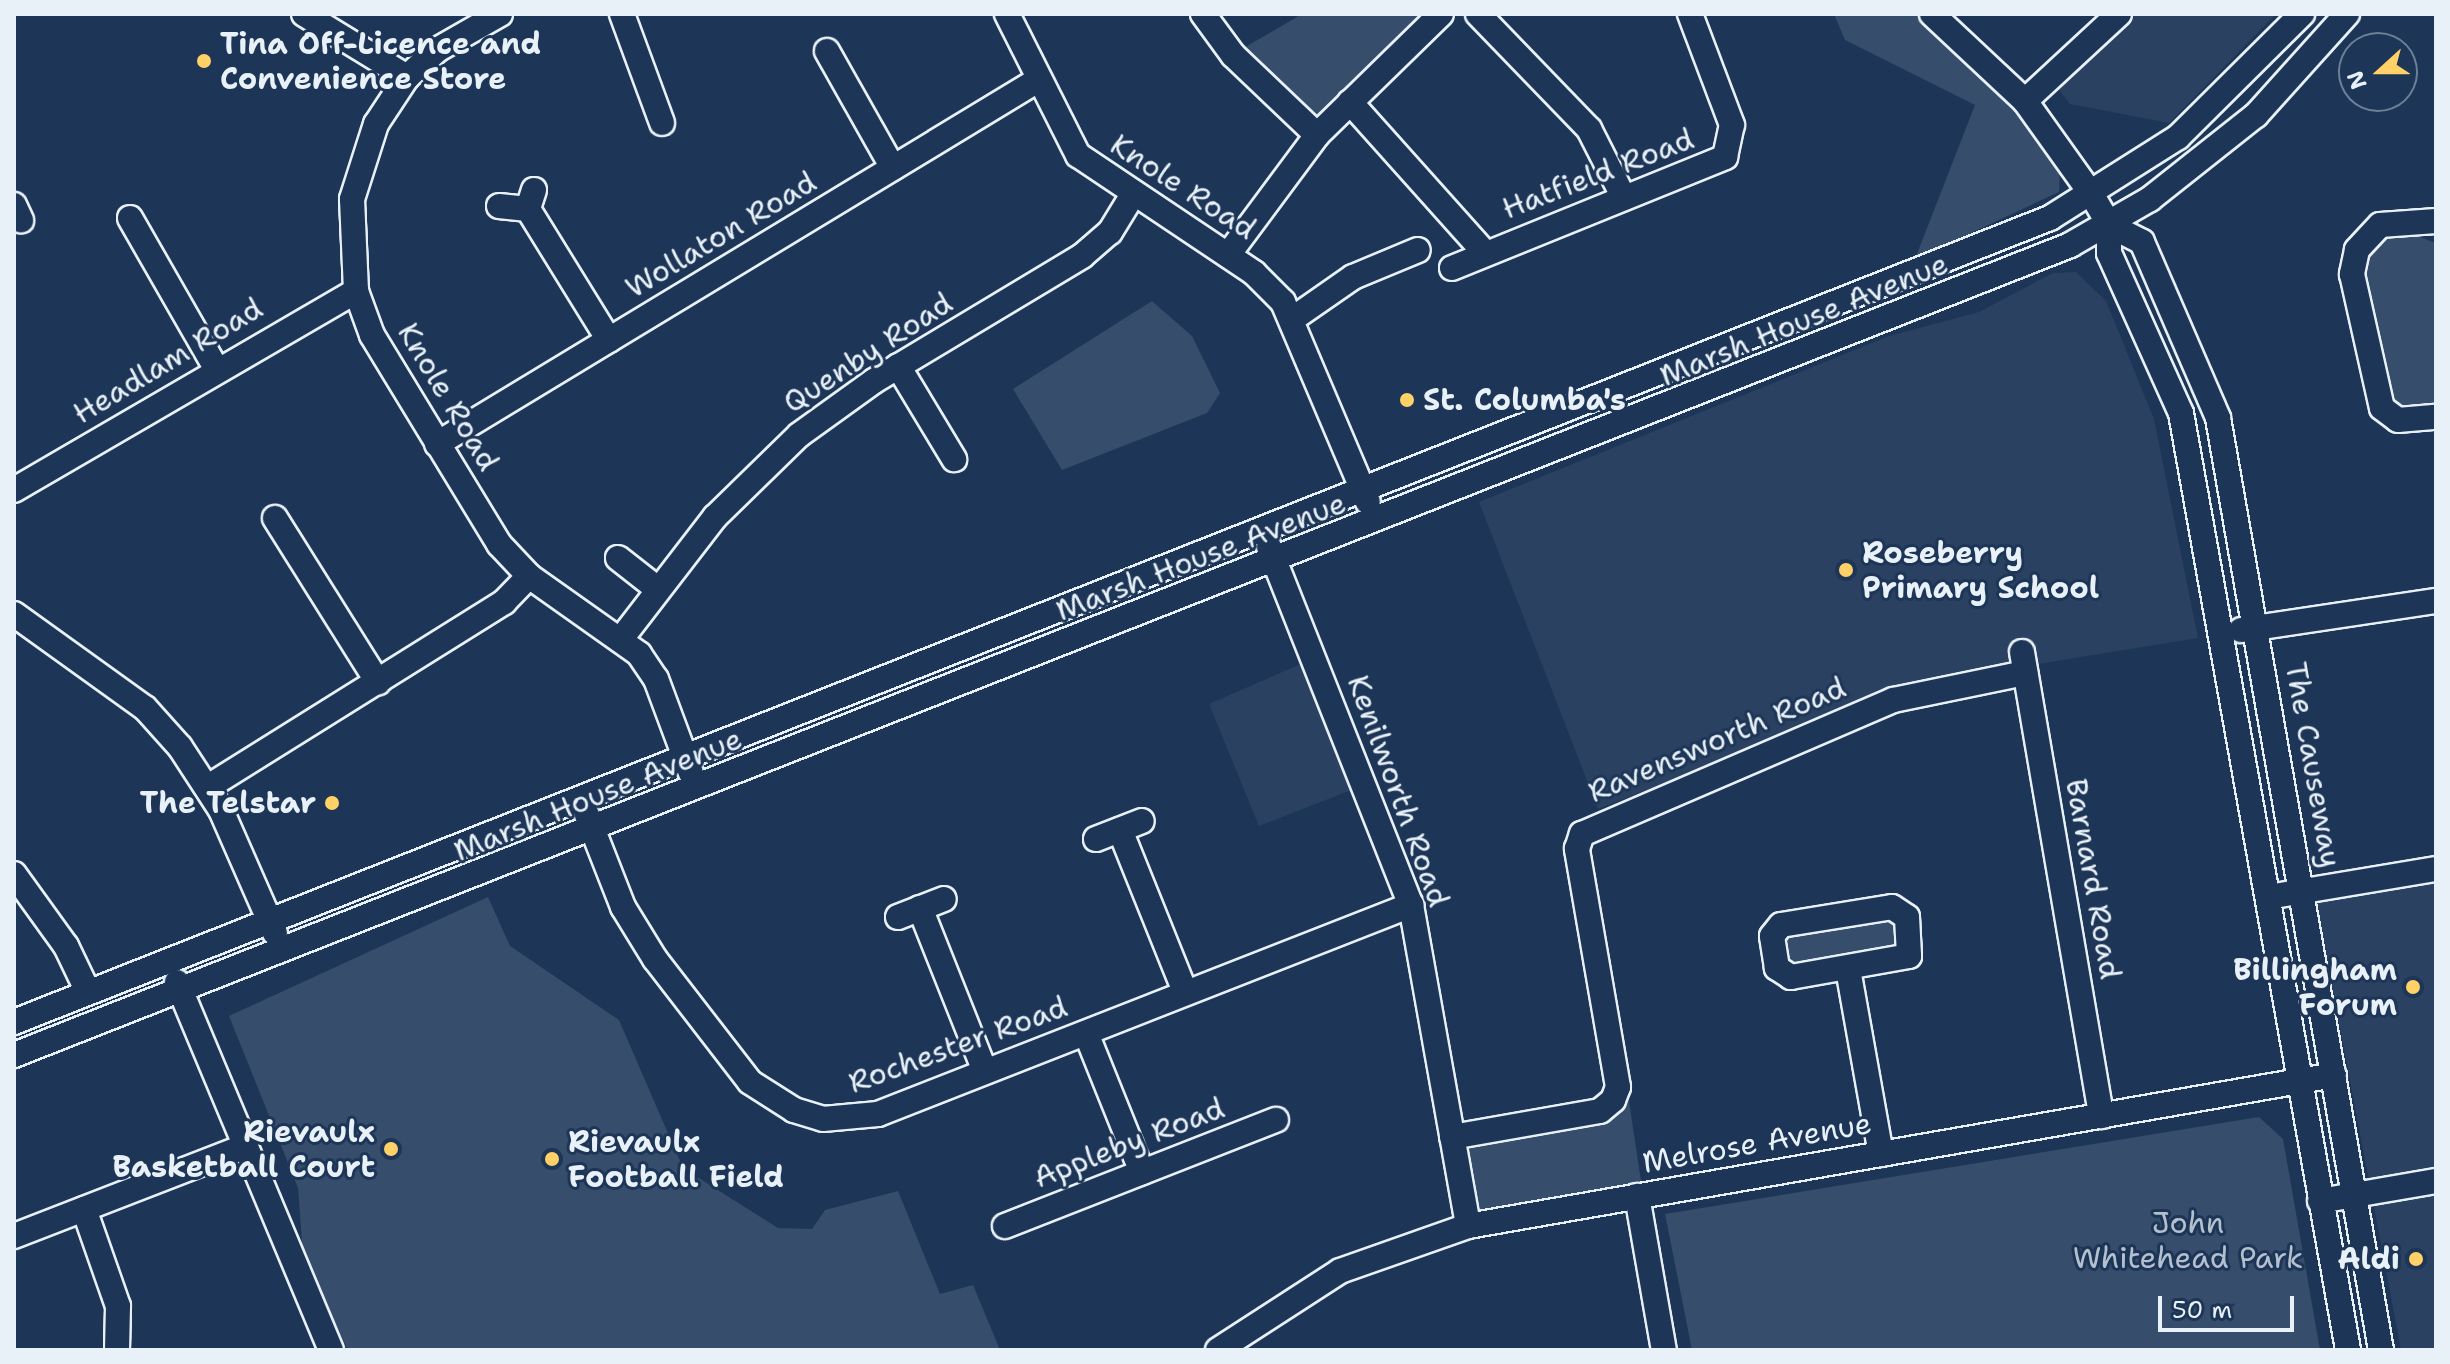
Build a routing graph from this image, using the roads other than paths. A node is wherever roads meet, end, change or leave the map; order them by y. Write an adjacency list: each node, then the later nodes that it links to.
1 (500, 14): 14 (street, Knole Road)
2 (622, 14): 18 (street)
3 (1203, 14): 19 (street)
4 (1441, 14): 17 (street)
5 (1478, 14): 23 (street)
6 (1690, 14): 23 (street, Hatfield Road)
7 (1932, 14): 16 (street)
8 (2119, 14): 16 (street)
9 (2302, 14): 21 (street, Marsh House Avenue)
10 (2347, 14): 27 (street, Marsh House Avenue)
11 (308, 15): 14 (street)
12 (1016, 18): 15 (street, Knole Road)
13 (825, 48): 20 (street)
14 (407, 77): 32 (street, Knole Road)
15 (1038, 80): 20 (street, Wollaton Road); 22 (street, Knole Road)
16 (2025, 101): 21 (street)
17 (1350, 102): 19 (street); 29 (street, Hatfield Road)
18 (662, 123)
19 (1317, 135): 30 (street)
20 (893, 168): 34 (street, Wollaton Road)
21 (2092, 195): 27 (street); 41 (street, Marsh House Avenue)
22 (1132, 196): 30 (street, Knole Road); 35 (street, Quenby Road)
23 (1624, 198): 29 (street, Hatfield Road)
24 (499, 206): 34 (street)
25 (127, 213): 36 (street)
26 (2436, 221): 37 (street)
27 (2109, 225): 43 (street, Marsh House Avenue); 51 (street, The Causeway); 52 (street)
28 (1417, 249): 33 (street)
29 (1485, 253): 31 (street, Hatfield Road)
30 (1228, 255): 33 (street, Knole Road)
31 (1452, 268)
32 (356, 291): 36 (street, Headlam Road); 38 (street, Knole Road)
33 (1294, 318): 41 (street, Knole Road)
34 (609, 340): 38 (street, Wollaton Road)
35 (898, 366): 39 (street); 48 (street, Quenby Road)
36 (216, 368): 40 (street, Headlam Road)
37 (2436, 417)
38 (437, 444): 47 (street, Knole Road)
39 (953, 459)
40 (14, 490)
41 (1363, 490): 43 (street, Knole Road); 44 (street, Marsh House Avenue)
42 (275, 518): 55 (street)
43 (1376, 523): 46 (street, Marsh House Avenue)
44 (1263, 530): 46 (street, Kenilworth Road); 56 (street, Marsh House Avenue)
45 (618, 558): 48 (street)
46 (1275, 562): 58 (street, Marsh House Avenue); 67 (street, Kenilworth Road)
47 (529, 576): 53 (street, Knole Road); 55 (street)
48 (655, 587): 53 (street, Quenby Road)
49 (2436, 601): 51 (street)
50 (14, 614): 57 (street)
51 (2257, 628): 52 (street); 64 (street, The Causeway)
52 (2224, 633): 65 (street)
53 (621, 639): 56 (street, Knole Road)
54 (2023, 662): 81 (street, Barnard Road); 83 (street, Ravensworth Road)
55 (378, 682): 57 (street)
56 (685, 758): 58 (street, Knole Road); 59 (street, Marsh House Avenue)
57 (208, 787): 68 (street)
58 (698, 790): 60 (street, Marsh House Avenue)
59 (581, 798): 60 (street, Rochester Road); 68 (street, Marsh House Avenue)
60 (593, 830): 69 (street, Marsh House Avenue); 78 (street, Rochester Road)
61 (1096, 839): 73 (street)
62 (2436, 869): 64 (street)
63 (14, 874): 72 (street)
64 (2303, 891): 65 (street); 79 (street, The Causeway)
65 (2268, 897): 80 (street)
66 (944, 899): 78 (street)
67 (1411, 905): 73 (street, Rochester Road); 83 (street, Kenilworth Road)
68 (270, 921): 69 (street); 70 (street, Marsh House Avenue)
69 (283, 954): 74 (street, Marsh House Avenue)
70 (168, 961): 72 (street, Marsh House Avenue); 74 (street)
71 (1848, 969): 71 (street); 85 (street)
72 (88, 992): 75 (street, Marsh House Avenue)
73 (1185, 992): 76 (street, Rochester Road)
74 (182, 995): 77 (street, Marsh House Avenue); 84 (street)
75 (14, 1022)
76 (1086, 1033): 78 (street, Rochester Road); 86 (street)
77 (14, 1055)
78 (985, 1071)
79 (2334, 1075): 80 (street, Melrose Avenue); 88 (street, The Causeway)
80 (2299, 1082): 81 (street, Melrose Avenue); 90 (street)
81 (2101, 1116): 85 (street, Melrose Avenue)
82 (1276, 1120): 86 (street, Appleby Road)
83 (1452, 1137): 93 (street, Kenilworth Road)
84 (243, 1147): 91 (street); 96 (street)
85 (1881, 1154): 89 (street, Melrose Avenue)
86 (1142, 1172): 92 (street, Appleby Road)
87 (2436, 1181): 88 (street)
88 (2358, 1195): 90 (street); 100 (street, The Causeway)
89 (1637, 1196): 93 (street, Melrose Avenue); 98 (street)
90 (2320, 1201): 99 (street)
91 (84, 1209): 94 (street); 95 (street)
92 (1005, 1224)
93 (1468, 1226): 97 (street, Melrose Avenue)
94 (14, 1236)
95 (117, 1350)
96 (331, 1350)
97 (1218, 1350)
98 (1664, 1350)
99 (2348, 1350)
100 (2381, 1350)

